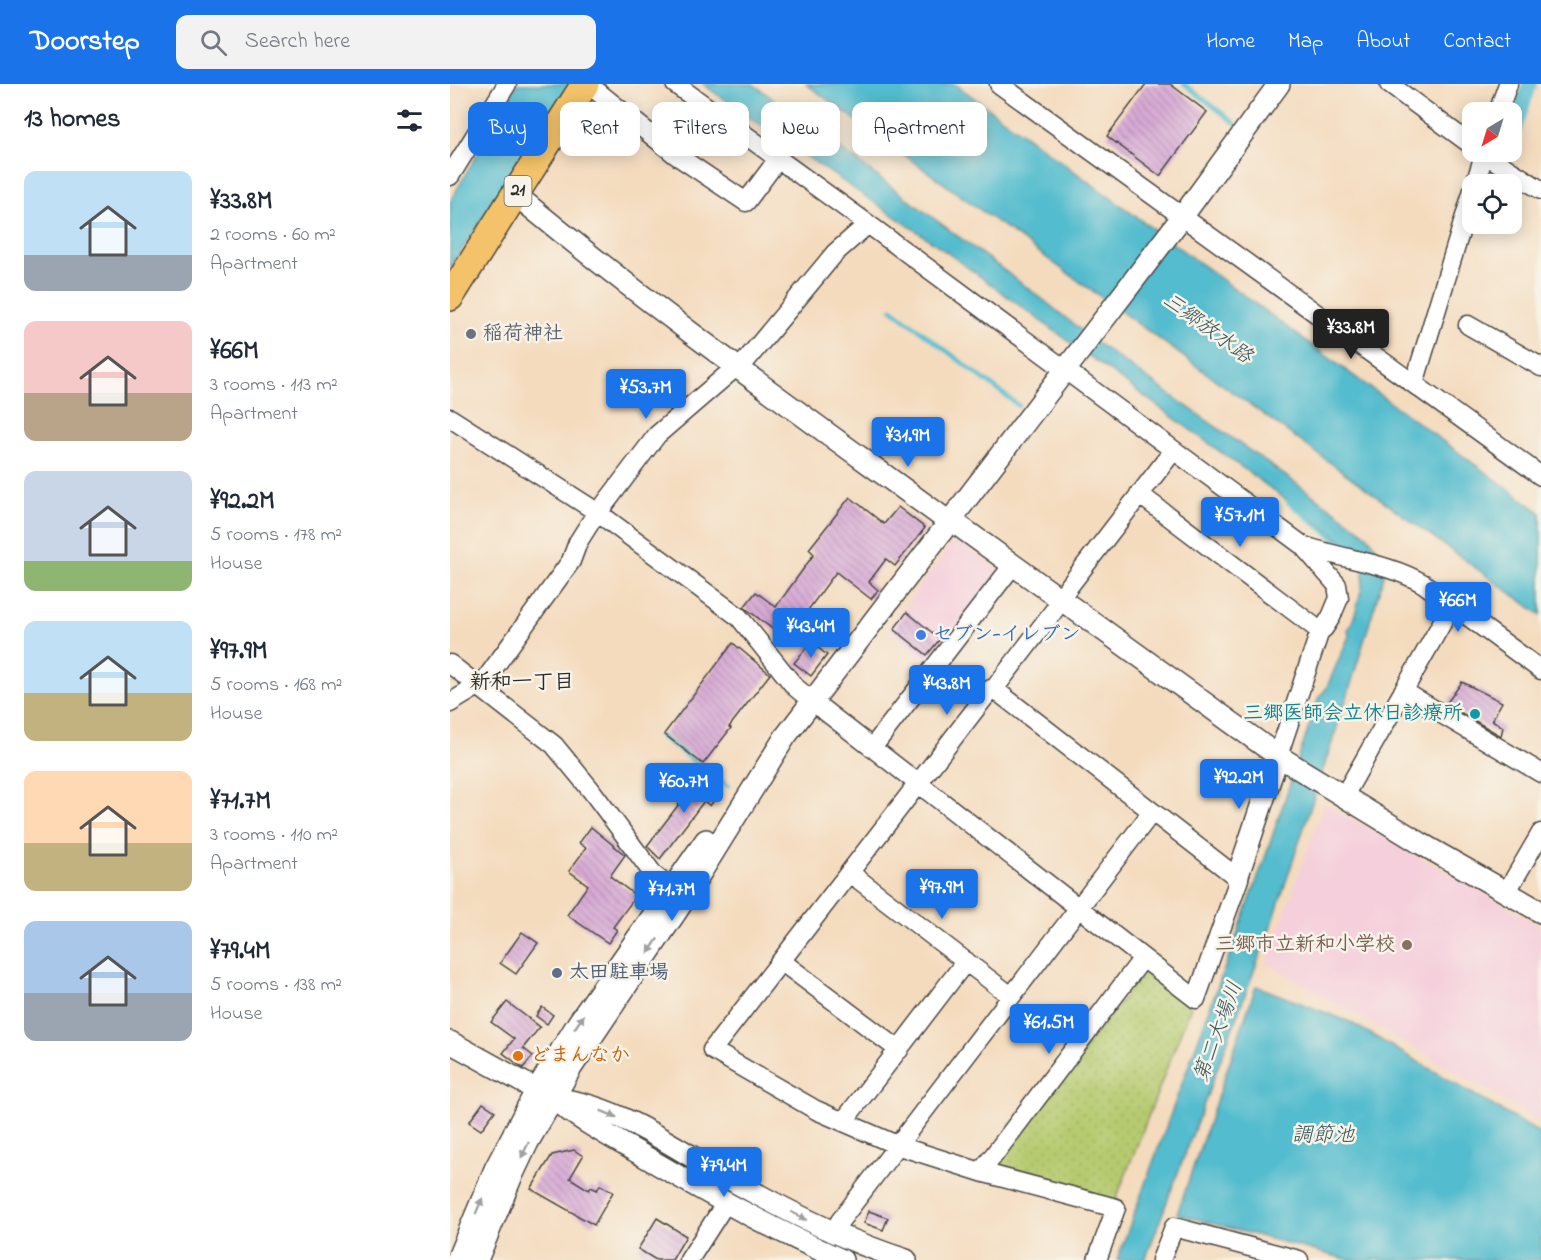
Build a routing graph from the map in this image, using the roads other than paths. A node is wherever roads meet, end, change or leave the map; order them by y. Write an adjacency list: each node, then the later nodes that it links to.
1 (507, 84): 13 (street)
2 (586, 84): 11 (street); 15 (main road, 21)
3 (675, 84): 11 (street)
4 (999, 84): 8 (street)
5 (1280, 84): 17 (street)
6 (1389, 84): 10 (street)
7 (1508, 84): 9 (street)
8 (1020, 90): 17 (street)
9 (1502, 102)
10 (1462, 137)
11 (778, 159): 16 (street)
12 (1497, 162): 14 (street)
13 (450, 176)
14 (1541, 190)
15 (516, 195): 19 (main road, 21); 23 (street)
16 (868, 224): 21 (street); 23 (street)
17 (1176, 224): 21 (street); 24 (street)
18 (1462, 226): 24 (street)
19 (450, 297)
20 (1468, 325): 22 (street)
21 (1066, 367): 26 (street); 30 (street)
22 (1541, 367)
23 (738, 368): 29 (street); 30 (street)
24 (1414, 384): 27 (street)
25 (450, 418): 29 (street)
26 (1173, 451): 28 (street); 31 (street)
27 (1541, 476)
28 (1139, 494): 35 (street); 37 (street)
29 (598, 512): 40 (street); 43 (street)
30 (950, 521): 32 (street); 43 (street)
31 (1302, 545): 33 (street); 37 (street)
32 (1013, 565): 35 (street); 45 (street)
33 (1424, 584): 34 (street); 36 (street)
34 (1409, 596)
35 (1061, 599): 41 (street); 46 (street)
36 (1454, 607): 39 (street); 42 (street)
37 (1320, 631): 46 (street)
38 (450, 664): 40 (street)
39 (1541, 670)
40 (479, 687): 44 (street); 55 (street)
41 (994, 689): 48 (street); 50 (street)
42 (1403, 691): 47 (street); 49 (street)
43 (812, 701): 45 (street); 55 (street)
44 (450, 703)
45 (872, 748): 48 (street)
46 (1282, 758): 49 (street); 53 (street)
47 (1541, 773)
48 (917, 783): 52 (street); 56 (street)
49 (1344, 796): 54 (street)
50 (1152, 812): 53 (street); 56 (street)
51 (1541, 833): 54 (street)
52 (850, 873): 59 (street); 60 (street)
53 (1237, 878): 58 (street)
54 (1506, 893): 57 (street)
55 (678, 894): 64 (street)
56 (1078, 907): 58 (street); 61 (street)
57 (1541, 912)
58 (1143, 958): 67 (street)
59 (781, 961): 63 (street); 65 (street)
60 (966, 961): 61 (street); 63 (street)
61 (1011, 996): 66 (street)
62 (450, 1042): 64 (street)
63 (899, 1050): 65 (street)
64 (545, 1094): 68 (street); 69 (street, one-way to 69); 70 (street, one-way to 64); 71 (street, one-way to 71)
65 (843, 1122): 66 (street)
66 (899, 1146): 67 (street); 69 (street)
67 (981, 1172): 75 (street)
68 (725, 1204): 72 (street); 73 (street)
69 (833, 1233): 74 (street)
70 (457, 1260)
71 (477, 1260)
72 (689, 1260)
73 (842, 1260)
74 (906, 1260)
75 (1097, 1260)
76 (1161, 1260): 77 (street)
77 (1299, 1260)

